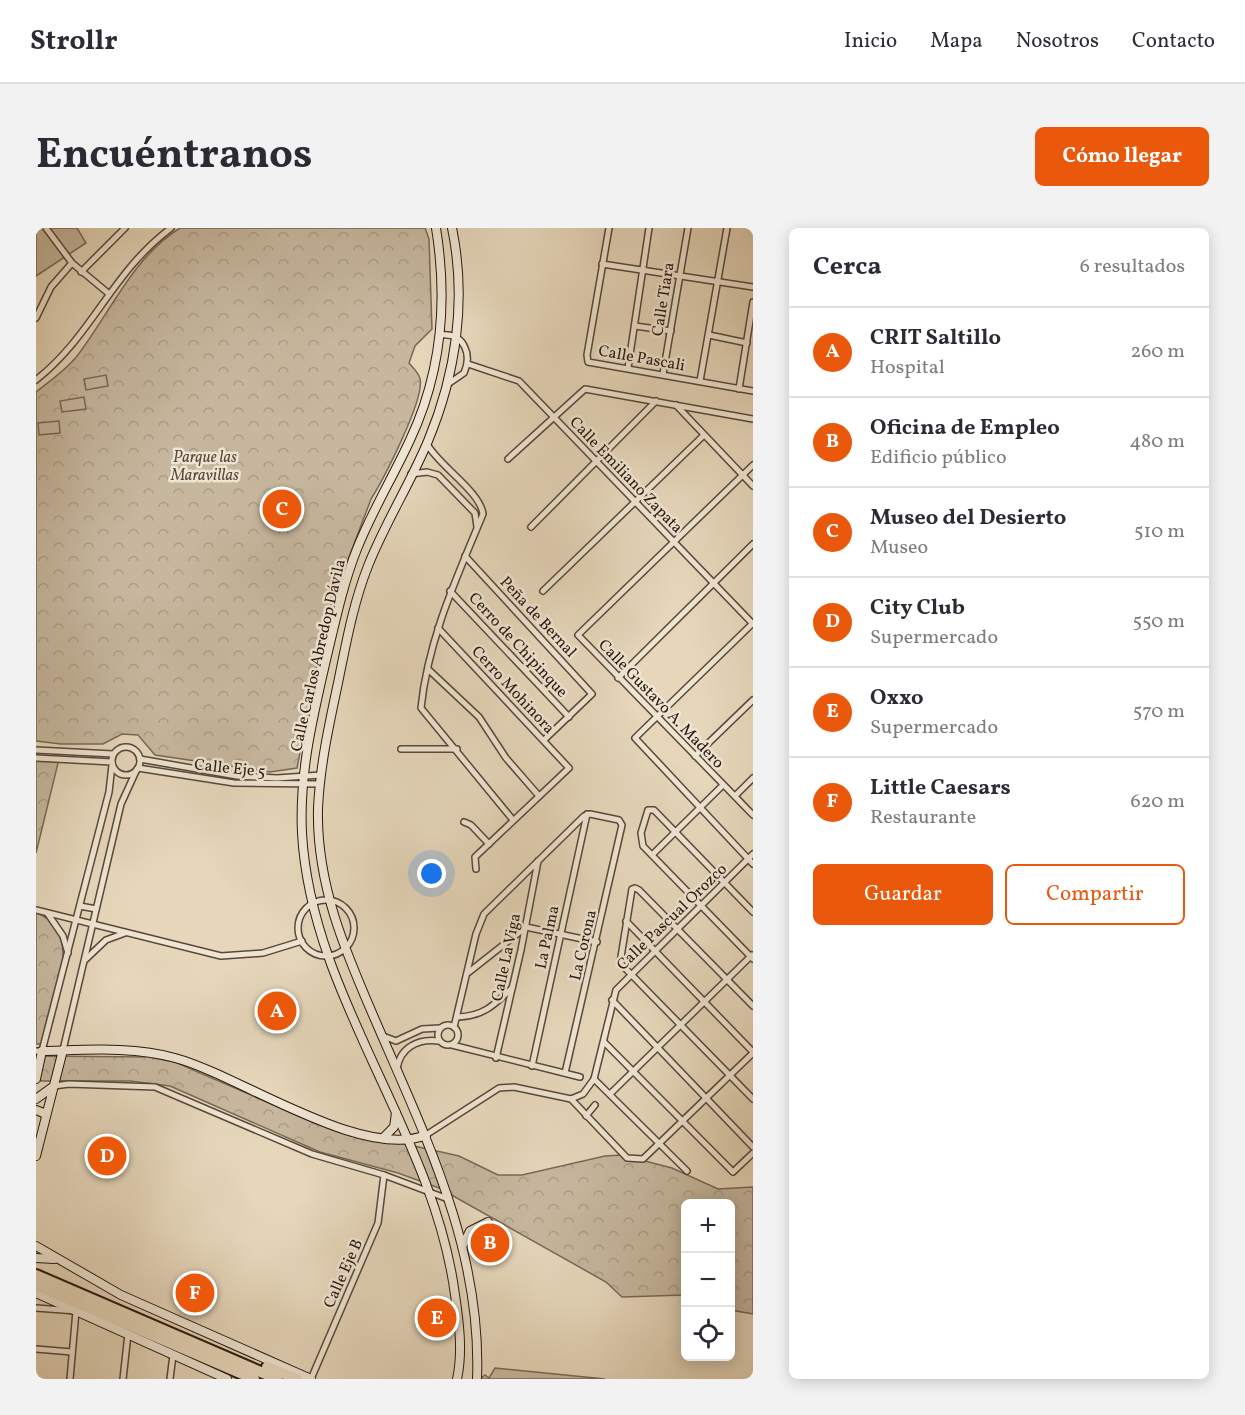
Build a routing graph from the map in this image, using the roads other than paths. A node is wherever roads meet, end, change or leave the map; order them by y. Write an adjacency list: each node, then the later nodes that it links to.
1 (46, 228): 10 (street)
2 (125, 228): 13 (street)
3 (171, 228): 17 (street)
4 (436, 228): 22 (main road, Calle Carlos Abredop Dávila)
5 (450, 228): 24 (main road, Calle Carlos Abredop Dávila)
6 (609, 228): 11 (street, Calle Pascali)
7 (649, 228): 12 (street)
8 (688, 228): 14 (street, Calle Tiara)
9 (727, 228): 15 (street)
10 (72, 263): 13 (street); 19 (street)
11 (602, 264): 12 (street); 27 (street, Calle Pascali)
12 (641, 270): 14 (street); 20 (street)
13 (81, 272): 17 (street)
14 (679, 275): 15 (street); 21 (street, Calle Tiara)
15 (718, 281): 16 (street); 23 (street)
16 (753, 287)
17 (108, 293): 29 (street)
18 (753, 302): 25 (street)
19 (36, 318)
20 (635, 326): 21 (street); 27 (street)
21 (671, 331): 28 (street, Calle Tiara)
22 (441, 335): 24 (street); 78 (main road, Calle Carlos Abredop Dávila)
23 (709, 335): 25 (street); 30 (street)
24 (457, 338): 26 (street); 31 (main road, Calle Carlos Abredop Dávila)
25 (747, 343): 32 (street)
26 (468, 364): 31 (street); 36 (street, Calle Emiliano Zapata)
27 (628, 368): 28 (street, Calle Pascali)
28 (663, 374): 30 (street, Calle Pascali)
29 (36, 380)
30 (700, 381): 32 (street, Calle Pascali)
31 (448, 384): 39 (main road, Calle Carlos Abredop Dávila)
32 (739, 389): 33 (street, Calle Pascali)
33 (753, 391)
34 (656, 401): 35 (street); 36 (street); 42 (street)
35 (676, 405): 37 (street); 38 (street)
36 (554, 417): 40 (street); 42 (street, Calle Emiliano Zapata)
37 (753, 418)
38 (704, 435): 46 (street); 50 (street)
39 (427, 444): 41 (street); 45 (main road, Calle Carlos Abredop Dávila)
40 (508, 459)
41 (438, 461): 44 (street); 47 (street)
42 (597, 461): 50 (street, Calle Emiliano Zapata); 51 (street)
43 (753, 465): 46 (street)
44 (431, 473): 45 (street); 49 (street)
45 (411, 474): 76 (main road, Calle Carlos Abredop Dávila)
46 (743, 475): 48 (street); 53 (street)
47 (459, 482): 49 (street); 52 (street)
48 (753, 486)
49 (453, 490): 52 (street)
50 (634, 501): 53 (street, Calle Emiliano Zapata); 58 (street)
51 (531, 527)
52 (477, 529): 55 (street)
53 (674, 542): 56 (street, Calle Emiliano Zapata); 62 (street, Calle Gustavo A. Madero)
54 (753, 544): 56 (street)
55 (465, 556): 57 (street); 64 (street, Peña de Bernal)
56 (714, 584): 59 (street, Calle Emiliano Zapata); 62 (street)
57 (450, 591): 60 (street); 64 (street, Cerro de Chipinque)
58 (543, 591)
59 (753, 623): 65 (street)
60 (438, 628): 61 (street); 66 (street, Cerro Mohinora)
61 (429, 670): 68 (street); 81 (street)
62 (618, 678): 65 (street, Calle Gustavo A. Madero)
63 (753, 700): 71 (street)
64 (569, 717): 66 (street)
65 (656, 717): 71 (street, Calle Gustavo A. Madero); 83 (street)
66 (544, 740): 81 (street, Cerro Mohinora)
67 (400, 749): 68 (street)
68 (457, 749): 86 (street)
69 (36, 750): 70 (street)
70 (113, 754): 73 (street); 74 (street)
71 (695, 756): 80 (street, Calle Gustavo A. Madero)
72 (36, 758): 74 (street)
73 (140, 759): 75 (street); 78 (street, Calle Eje 5)
74 (112, 763): 75 (street); 99 (street)
75 (138, 769): 78 (street, Calle Eje 5); 100 (street)
76 (321, 775): 78 (street, Calle Eje 5); 79 (main road, Calle Carlos Abredop Dávila)
77 (753, 778): 82 (street)
78 (303, 780): 79 (street, Calle Eje 5); 97 (main road, Calle Carlos Abredop Dávila)
79 (320, 784): 96 (main road, Calle Carlos Abredop Dávila)
80 (723, 785): 82 (street, Calle Gustavo A. Madero); 83 (street)
81 (539, 796): 86 (street)
82 (735, 796): 85 (street, Calle Gustavo A. Madero)
83 (699, 807): 88 (street); 93 (street)
84 (587, 814): 92 (street); 110 (street, La Palma); 112 (street, La Corona)
85 (753, 815)
86 (513, 820): 89 (street)
87 (464, 822): 89 (street)
88 (676, 830): 91 (street); 91 (street); 95 (street)
89 (489, 844): 94 (street)
90 (753, 854): 93 (street, Calle Pascual Orozco)
91 (652, 855): 98 (street)
92 (538, 861): 107 (street, Calle La Viga); 119 (street)
93 (751, 862): 95 (street, Calle Pascual Orozco)
94 (476, 869)
95 (724, 882): 98 (street, Calle Pascual Orozco); 103 (street)
96 (329, 900): 97 (street); 113 (main road, Calle Carlos Abredop Dávila); 113 (street)
97 (312, 904): 111 (street); 116 (main road, Calle Carlos Abredop Dávila)
98 (702, 905): 108 (street, Calle Pascual Orozco); 117 (street)
99 (81, 906): 100 (street); 104 (street)
100 (96, 909): 106 (street)
101 (36, 910): 102 (street)
102 (47, 912): 104 (street); 115 (street)
103 (753, 912)
104 (77, 920): 106 (street); 115 (street)
105 (626, 921): 108 (street); 114 (street); 120 (street)
106 (92, 923): 109 (street); 118 (street)
107 (526, 927): 110 (street); 119 (street); 122 (street, Calle La Viga)
108 (677, 929): 114 (street, Calle Pascual Orozco); 121 (street)
109 (126, 932): 111 (street); 118 (street)
110 (560, 934): 112 (street); 141 (street, La Palma)
111 (302, 941): 116 (street)
112 (597, 942): 144 (street, La Corona)
113 (344, 949): 116 (street); 130 (main road, Calle Carlos Abredop Dávila)
114 (654, 952): 120 (street, Calle Pascual Orozco); 124 (street)
115 (68, 954): 138 (street)
116 (328, 956): 157 (main road, Calle Carlos Abredop Dávila)
117 (752, 957): 121 (street)
118 (85, 960): 137 (street)
119 (469, 973): 126 (street)
120 (631, 974): 123 (street, Calle Pascual Orozco); 127 (street)
121 (728, 980): 124 (street); 125 (street)
122 (513, 987): 126 (street); 140 (street, Calle La Viga)
123 (612, 1000): 133 (street); 136 (street)
124 (705, 1002): 127 (street); 139 (street)
125 (753, 1006)
126 (459, 1017): 129 (street)
127 (680, 1024): 136 (street); 146 (street)
128 (440, 1028): 129 (street); 131 (street); 132 (street)
129 (454, 1028): 134 (street)
130 (380, 1032): 131 (street); 142 (main road, Calle Carlos Abredop Dávila)
131 (402, 1039): 135 (street)
132 (439, 1041): 134 (street); 135 (street)
133 (604, 1042): 143 (street); 148 (street)
134 (452, 1045): 140 (street)
135 (407, 1049): 142 (street)
136 (657, 1049): 143 (street); 153 (street)
137 (63, 1050): 138 (main road); 149 (main road); 162 (main road)
138 (39, 1051): 147 (main road)
139 (753, 1053): 146 (street)
140 (496, 1058): 141 (street)
141 (532, 1066): 144 (street)
142 (397, 1072): 161 (main road, Calle Carlos Abredop Dávila)
143 (634, 1072): 150 (street); 160 (street)
144 (565, 1073): 145 (street)
145 (580, 1077)
146 (730, 1077): 153 (street); 154 (street)
147 (36, 1079)
148 (594, 1079): 150 (street); 152 (street)
149 (54, 1086): 151 (main road); 158 (main road); 169 (street)
150 (610, 1094): 164 (street)
151 (36, 1098)
152 (571, 1099): 159 (street); 161 (street)
153 (706, 1099): 160 (street); 165 (street)
154 (753, 1099)
155 (595, 1105): 159 (street)
156 (36, 1110): 158 (main road)
157 (396, 1111): 162 (main road); 163 (main road, Calle Carlos Abredop Dávila)
158 (46, 1114): 167 (main road)
159 (586, 1116): 164 (street)
160 (684, 1121): 164 (street); 166 (street)
161 (426, 1136): 163 (main road); 171 (main road, Calle Carlos Abredop Dávila)
162 (383, 1138): 163 (main road)
163 (408, 1141): 170 (main road, Calle Carlos Abredop Dávila)
164 (659, 1145): 168 (street)
165 (753, 1147)
166 (753, 1153)
167 (36, 1156)
168 (687, 1171)
169 (384, 1175): 170 (street); 200 (street, Calle Eje B)
170 (428, 1190): 171 (street); 189 (main road, Calle Carlos Abredop Dávila)
171 (451, 1200): 174 (main road, Calle Carlos Abredop Dávila)
172 (488, 1222): 174 (main road)
173 (36, 1239): 176 (main road)
174 (463, 1245): 190 (main road, Calle Carlos Abredop Dávila)
175 (36, 1246): 176 (main road)
176 (44, 1251): 178 (main road)
177 (36, 1258): 178 (main road)
178 (59, 1260): 200 (main road)
179 (36, 1275): 181 (highway)
180 (37, 1291): 181 (highway); 183 (main road)
181 (103, 1307): 188 (highway); 191 (highway)
182 (36, 1308): 183 (street)
183 (76, 1311): 184 (main road); 186 (street)
184 (128, 1334): 187 (main road); 194 (street)
185 (36, 1349): 186 (street)
186 (72, 1352): 193 (street)
187 (173, 1355): 195 (street); 196 (main road)
188 (225, 1356): 191 (highway); 199 (highway)
189 (459, 1360): 190 (main road); 192 (main road, Calle Carlos Abredop Dávila)
190 (477, 1362): 201 (main road, Calle Carlos Abredop Dávila)
191 (239, 1371): 197 (highway); 198 (highway)
192 (456, 1377)
193 (70, 1379)
194 (123, 1379)
195 (170, 1379)
196 (227, 1379)
197 (254, 1379)
198 (277, 1379)
199 (297, 1379)
200 (311, 1379)
201 (477, 1379)

